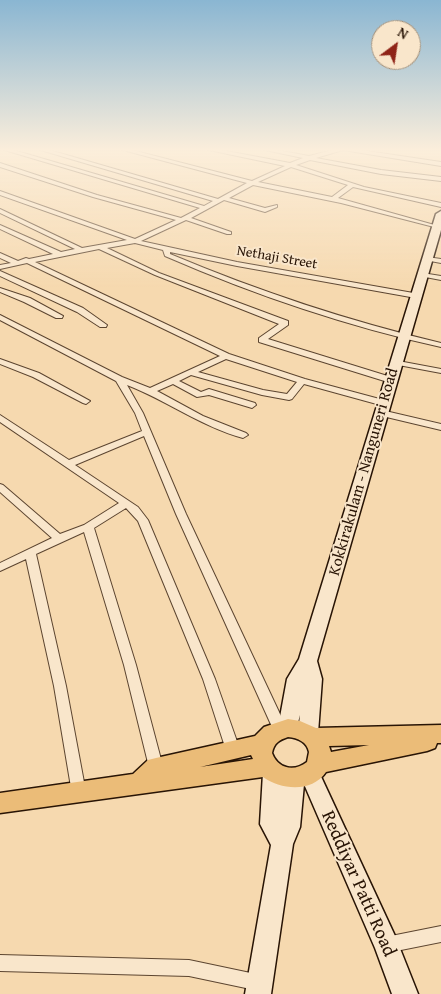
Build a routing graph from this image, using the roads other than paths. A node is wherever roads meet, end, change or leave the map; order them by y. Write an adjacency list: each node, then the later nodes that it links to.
1 (7, 195): 19 (street, Nethaji Street)
2 (93, 195): 15 (street)
3 (162, 195): 13 (street)
4 (205, 195): 10 (street)
5 (230, 195): 10 (street)
6 (315, 195): 9 (street)
7 (338, 195): 9 (street)
8 (401, 195): 11 (street)
9 (333, 199): 17 (street)
10 (221, 200): 12 (street); 13 (street)
11 (441, 204)
12 (275, 206)
13 (205, 208): 15 (street)
14 (0, 211): 22 (street)
15 (184, 219): 18 (street); 19 (street)
16 (0, 227): 23 (street)
17 (438, 227): 25 (main road, Kokkirakulam - Nanguneri Road)
18 (229, 233)
19 (135, 241): 20 (street); 21 (street, Nethaji Street)
20 (100, 247): 22 (street); 46 (street)
21 (166, 249): 34 (street, Nethaji Street); 38 (street)
22 (81, 250): 23 (street)
23 (59, 254): 26 (street)
24 (0, 255): 28 (street)
25 (427, 259): 27 (street); 31 (main road, Kokkirakulam - Nanguneri Road)
26 (26, 260): 28 (street); 40 (street)
27 (441, 261)
28 (17, 263): 29 (street)
29 (0, 267)
30 (0, 273): 37 (street)
31 (422, 275): 32 (street); 34 (main road, Kokkirakulam - Nanguneri Road)
32 (441, 278)
33 (0, 290): 35 (street)
34 (416, 296): 38 (main road, Kokkirakulam - Nanguneri Road)
35 (59, 316)
36 (0, 318): 45 (street)
37 (103, 325)
38 (404, 337): 39 (street); 42 (main road, Kokkirakulam - Nanguneri Road)
39 (441, 345)
40 (226, 356): 44 (street); 48 (street)
41 (0, 361): 50 (street)
42 (396, 362): 43 (street); 46 (main road, Kokkirakulam - Nanguneri Road)
43 (441, 371)
44 (192, 373): 47 (street); 48 (street)
45 (119, 379): 49 (street); 55 (street)
46 (391, 380): 52 (main road, Kokkirakulam - Nanguneri Road)
47 (174, 381): 49 (street); 51 (street)
48 (302, 381): 52 (street)
49 (150, 391): 56 (street)
50 (86, 401)
51 (252, 405)
52 (383, 408): 54 (street); 64 (main road, Kokkirakulam - Nanguneri Road)
53 (0, 418): 57 (street)
54 (441, 427)
55 (146, 432): 57 (street); 64 (street)
56 (243, 435)
57 (68, 464): 59 (street)
58 (1, 489): 61 (street)
59 (125, 504): 60 (street); 68 (street)
60 (88, 527): 61 (street); 69 (street)
61 (59, 539): 62 (street)
62 (30, 554): 63 (street); 72 (street)
63 (0, 567)
64 (297, 732): 65 (main road); 67 (main road); 70 (main road)
65 (441, 734)
66 (441, 739): 70 (main road)
67 (262, 744): 68 (main road); 70 (main road)
68 (233, 750): 69 (main road)
69 (156, 767): 71 (main road)
70 (293, 771): 71 (main road); 75 (main road, Reddiyar Patti Road); 77 (main road)
71 (139, 783): 72 (main road)
72 (79, 793): 73 (main road)
73 (0, 804)
74 (441, 934): 75 (street)
75 (386, 945): 78 (main road, Reddiyar Patti Road)
76 (0, 962): 77 (street)
77 (259, 988)
78 (405, 994)

